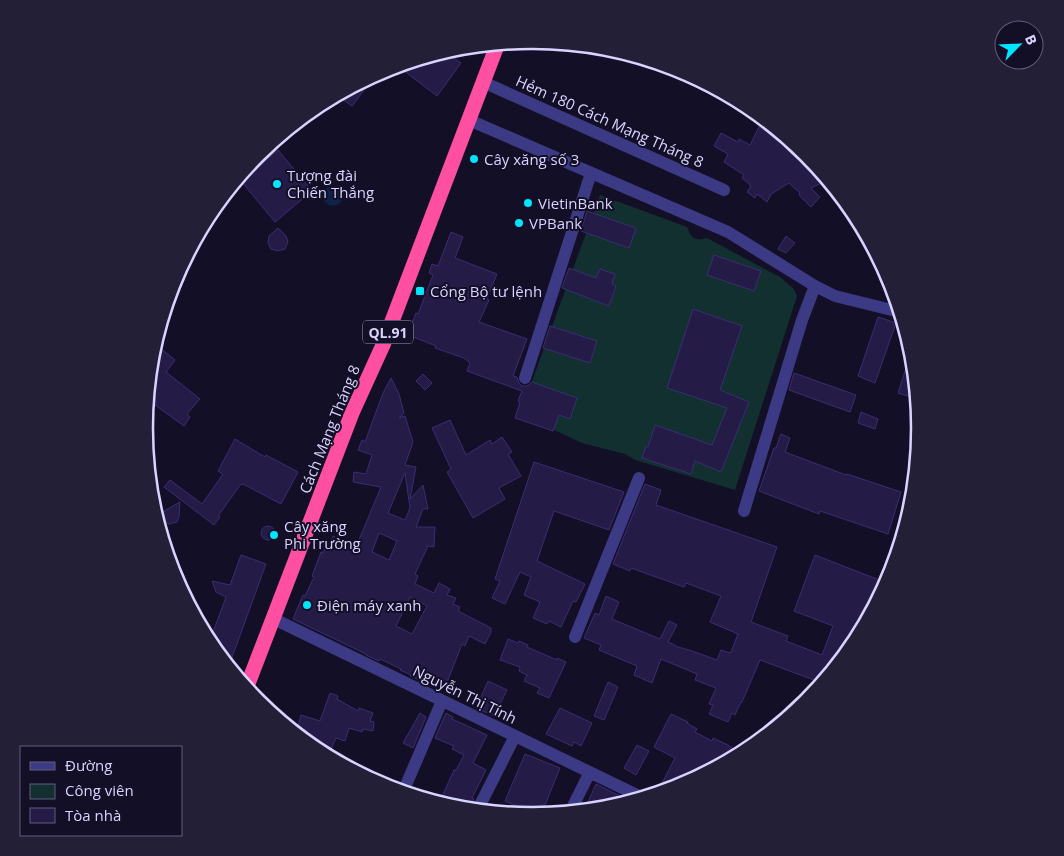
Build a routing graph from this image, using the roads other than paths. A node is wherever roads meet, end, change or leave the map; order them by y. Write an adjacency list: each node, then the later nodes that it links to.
1 (495, 51): 2 (highway, Cách Mạng Tháng 8 / QL.91)
2 (483, 82): 3 (highway, Cách Mạng Tháng 8 / QL.91); 5 (street, Hẻm 180 Cách Mạng Tháng 8)
3 (469, 120): 4 (street); 11 (highway, Cách Mạng Tháng 8 / QL.91)
4 (591, 173): 6 (street); 8 (street)
5 (724, 190)
6 (815, 286): 7 (street); 10 (street)
7 (892, 310)
8 (525, 378)
9 (638, 478): 12 (street)
10 (744, 511)
11 (274, 619): 13 (highway, Cách Mạng Tháng 8 / QL.91); 14 (street, Nguyễn Thị Tính)
12 (575, 637)
13 (249, 681)
14 (442, 701): 15 (street, Nguyễn Thị Tính); 17 (street)
15 (515, 736): 16 (street, Nguyễn Thị Tính); 19 (street)
16 (590, 772): 18 (street, Nguyễn Thị Tính); 20 (street)
17 (406, 785)
18 (633, 793)
19 (481, 804)
20 (574, 805)

